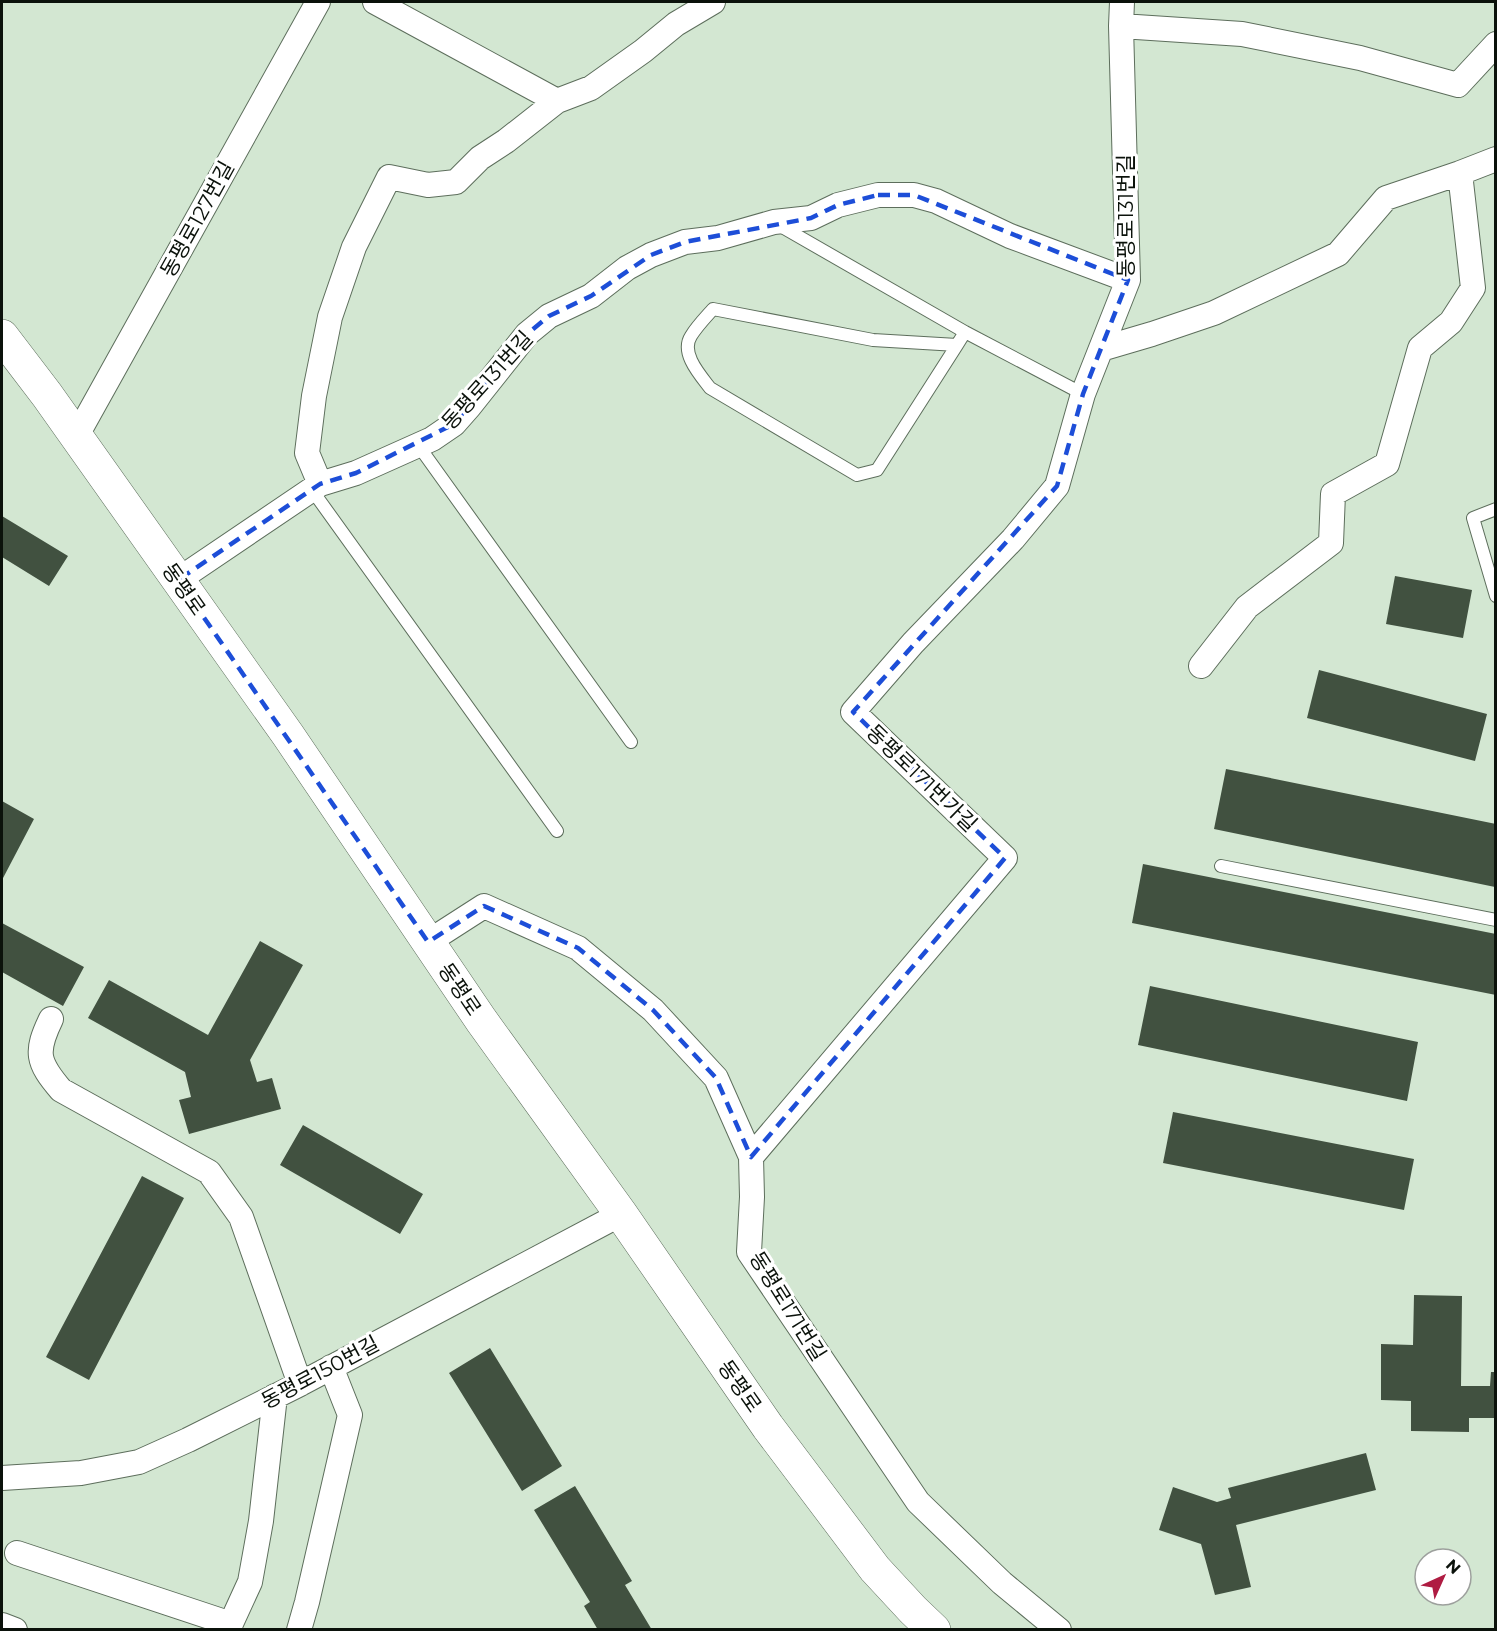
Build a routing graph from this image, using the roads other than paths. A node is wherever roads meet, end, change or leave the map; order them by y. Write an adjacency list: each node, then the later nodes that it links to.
1 (318, 2): 17 (street, 동평로127번길)
2 (375, 2): 7 (street)
3 (713, 2): 7 (street)
4 (1122, 2): 5 (street, 동평로131번길)
5 (1121, 26): 6 (street); 11 (street, 동평로131번길)
6 (1496, 44)
7 (556, 101): 19 (street)
8 (1496, 159): 9 (street)
9 (1460, 173): 15 (street); 23 (street)
10 (774, 222): 11 (street, 동평로131번길); 12 (lane); 18 (street, 동평로131번길)
11 (1128, 280): 15 (street, 동평로131번길)
12 (965, 332): 14 (lane); 16 (lane)
13 (2, 336): 17 (main road, 동평로)
14 (957, 345): 14 (lane)
15 (1101, 349): 16 (street, 동평로171번가길)
16 (1083, 394): 30 (street, 동평로171번가길)
17 (76, 437): 21 (main road, 동평로)
18 (418, 445): 19 (street, 동평로131번길); 24 (lane)
19 (316, 487): 21 (street, 동평로131번길); 25 (lane)
20 (1496, 509): 22 (lane)
21 (178, 580): 28 (main road, 동평로)
22 (1496, 596)
23 (1201, 666)
24 (631, 742)
25 (557, 831)
26 (1221, 866): 27 (lane)
27 (1496, 920)
28 (428, 942): 30 (street, 동평로171번길); 31 (main road, 동평로)
29 (51, 1019): 33 (street)
30 (751, 1157): 42 (street, 동평로171번길)
31 (621, 1214): 32 (street, 동평로150번길); 37 (main road, 동평로)
32 (331, 1367): 33 (street, 동평로150번길); 41 (street)
33 (300, 1384): 34 (street, 동평로150번길)
34 (275, 1396): 35 (street, 동평로150번길); 39 (street)
35 (2, 1478)
36 (17, 1552): 39 (street)
37 (919, 1620)
38 (2, 1625): 40 (street)
39 (229, 1627)
40 (15, 1629)
41 (299, 1629)
42 (1059, 1629)

